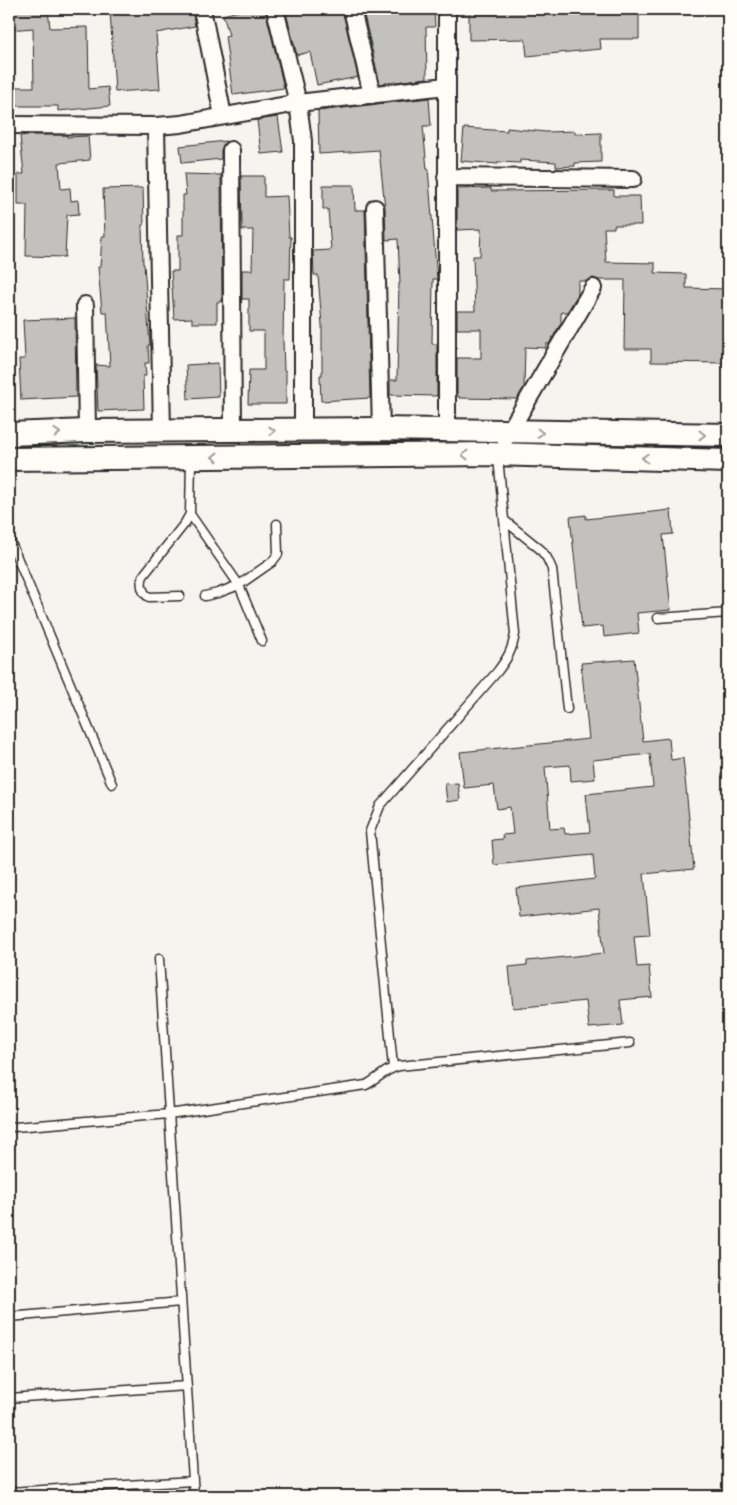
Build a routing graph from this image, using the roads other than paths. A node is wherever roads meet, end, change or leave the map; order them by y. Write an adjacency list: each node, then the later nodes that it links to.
1 (202, 9): 8 (street)
2 (275, 9): 7 (street)
3 (352, 9): 6 (street)
4 (446, 9): 5 (street)
5 (446, 86): 6 (street); 12 (street)
6 (372, 95): 7 (street)
7 (298, 103): 8 (street); 18 (street)
8 (223, 116): 10 (street)
9 (9, 125): 10 (street)
10 (156, 126): 20 (street)
11 (231, 150): 21 (street)
12 (446, 177): 13 (street); 22 (street)
13 (632, 179)
14 (375, 208): 17 (street)
15 (594, 288): 23 (street)
16 (85, 305): 19 (street)
17 (381, 429): 18 (main road); 22 (main road)
18 (303, 430): 21 (main road, one-way to 18)
19 (87, 431): 20 (main road); 24 (main road, one-way to 19)
20 (162, 431): 21 (main road)
21 (233, 431)
22 (447, 431): 23 (main road)
23 (508, 432): 25 (main road, one-way to 25); 26 (street)
24 (9, 434)
25 (728, 436)
26 (498, 455): 27 (main road, one-way to 27); 29 (main road, one-way to 26); 31 (lane)
27 (190, 457): 28 (main road); 30 (lane)
28 (9, 459)
29 (728, 461)
30 (190, 514): 34 (lane); 35 (lane)
31 (504, 520): 40 (lane); 44 (lane)
32 (277, 524): 34 (lane)
33 (9, 538): 41 (lane)
34 (239, 585): 36 (lane); 39 (lane)
35 (180, 596)
36 (205, 596)
37 (728, 613): 38 (lane)
38 (658, 618)
39 (262, 641)
40 (567, 709)
41 (112, 784)
42 (159, 959): 45 (lane)
43 (630, 1042): 44 (lane)
44 (392, 1068): 45 (lane)
45 (169, 1114): 46 (lane); 47 (lane)
46 (15, 1127)
47 (181, 1302): 48 (lane); 49 (lane)
48 (9, 1317)
49 (187, 1386): 50 (lane); 51 (lane)
50 (9, 1398)
51 (193, 1481): 52 (lane); 53 (lane)
52 (9, 1492)
53 (194, 1496)

